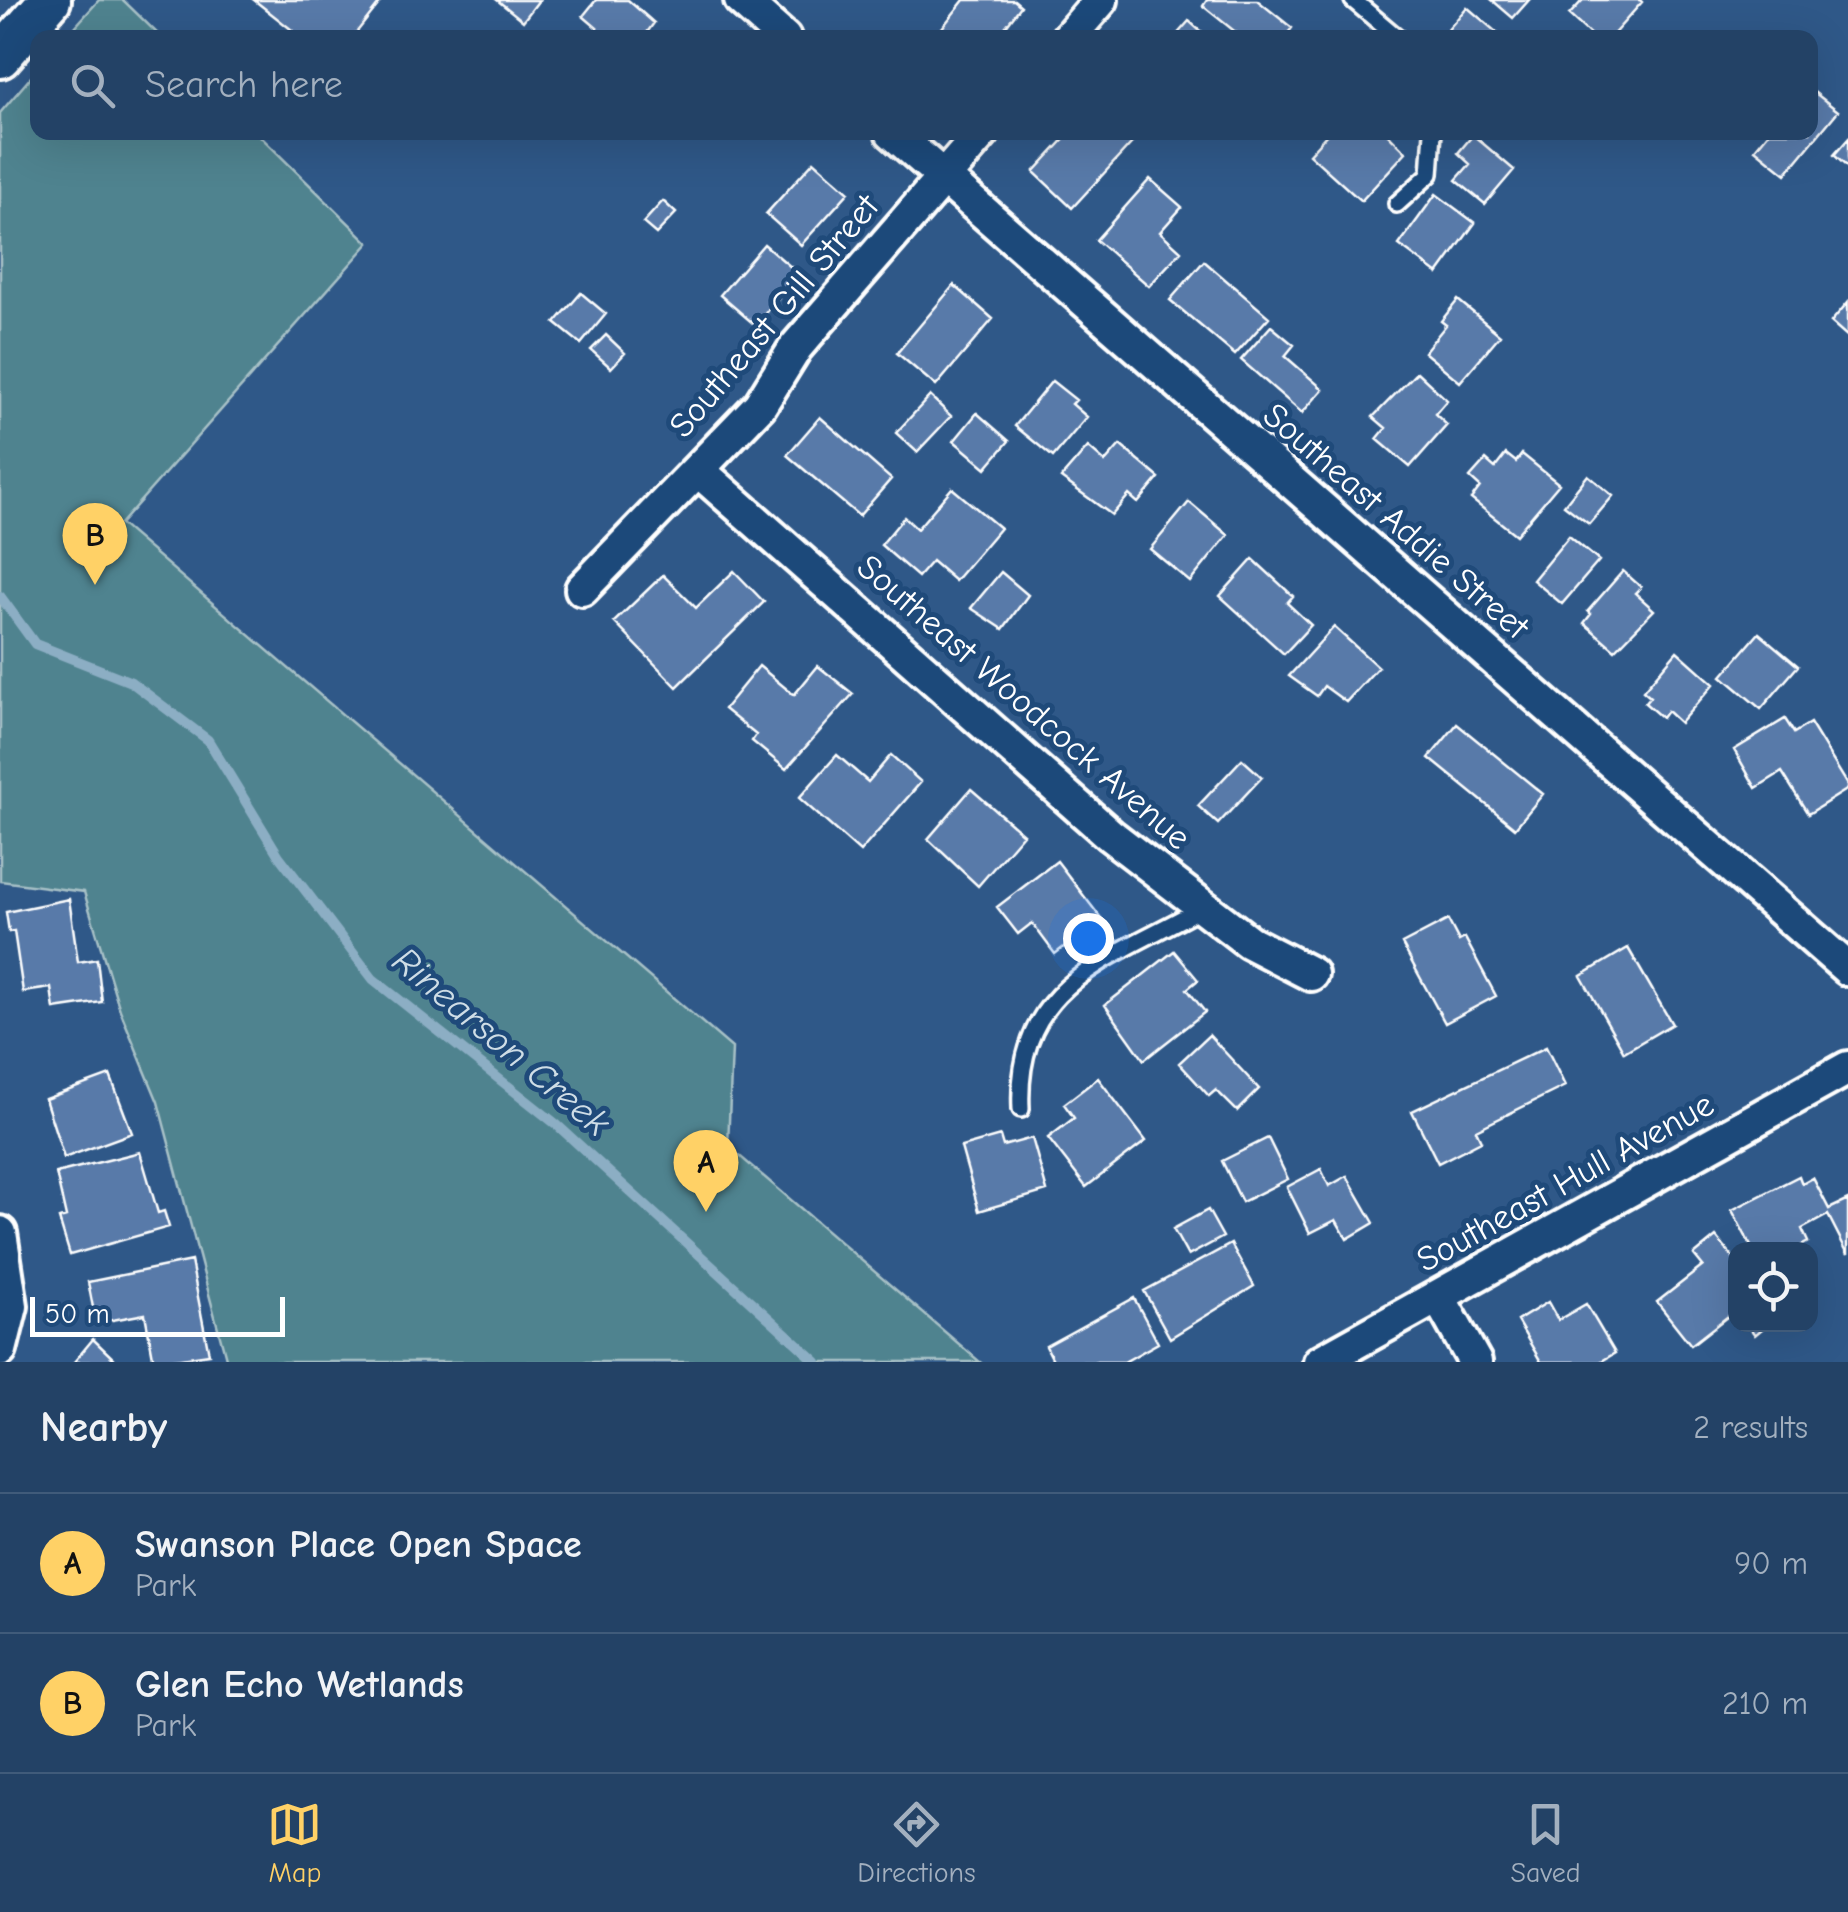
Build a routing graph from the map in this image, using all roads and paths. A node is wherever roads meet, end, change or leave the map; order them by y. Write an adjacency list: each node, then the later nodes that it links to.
1 (50, 0): 8 (street)
2 (741, 0): 5 (street)
3 (1101, 0): 6 (street)
4 (1353, 0): 7 (lane)
5 (775, 30)
6 (1075, 30)
7 (1389, 30)
8 (0, 57)
9 (901, 140): 12 (street, Southeast Addie Street)
10 (975, 140): 12 (street, Southeast Gill Street)
11 (1432, 140): 13 (lane)
12 (943, 177): 14 (street, Southeast Gill Street); 17 (street, Southeast Addie Street)
13 (1397, 204)
14 (698, 470): 15 (street, Southeast Gill Street); 16 (street, Southeast Woodcock Avenue)
15 (582, 589)
16 (1204, 908): 18 (street, Southeast Woodcock Avenue); 20 (lane)
17 (1848, 969)
18 (1311, 974)
19 (1848, 1068): 22 (street, Southeast Hull Avenue)
20 (1021, 1109)
21 (0, 1233): 23 (street)
22 (1439, 1298): 24 (street, Southeast Hull Avenue); 25 (street)
23 (0, 1350)
24 (1320, 1362)
25 (1475, 1362)

